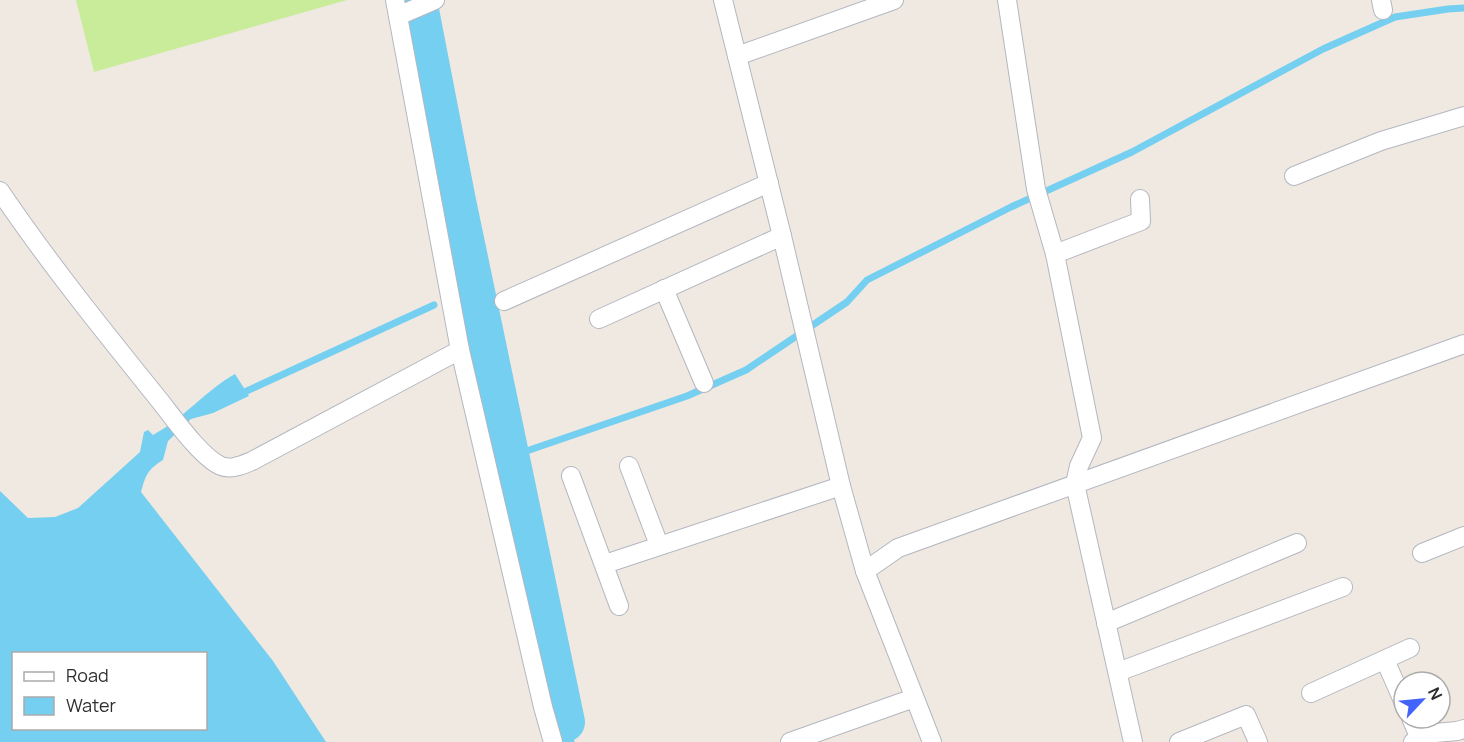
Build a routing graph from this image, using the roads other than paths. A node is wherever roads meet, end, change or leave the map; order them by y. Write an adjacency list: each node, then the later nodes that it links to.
1 (723, 0): 6 (street)
2 (894, 0): 6 (street)
3 (1007, 0): 13 (street)
4 (433, 1): 5 (street)
5 (400, 9): 18 (street)
6 (737, 56): 9 (street)
7 (1464, 116): 8 (street)
8 (1294, 176)
9 (769, 183): 12 (street); 15 (street)
10 (0, 191): 18 (street)
11 (1140, 200): 13 (street)
12 (782, 236): 14 (street); 23 (street)
13 (1055, 254): 22 (street)
14 (664, 290): 16 (street); 19 (street)
15 (504, 300)
16 (599, 319)
17 (1464, 344): 22 (street)
18 (460, 350): 41 (street)
19 (704, 383)
20 (629, 466): 26 (street)
21 (571, 476): 28 (street)
22 (1075, 484): 29 (street); 32 (street)
23 (842, 486): 26 (street); 29 (street)
24 (1464, 536): 27 (street)
25 (1298, 543): 32 (street)
26 (659, 545): 28 (street)
27 (1422, 553)
28 (604, 564): 31 (street)
29 (865, 571): 38 (street)
30 (1342, 586): 35 (street)
31 (619, 606)
32 (1106, 623): 35 (street)
33 (1410, 648): 34 (street)
34 (1385, 660): 36 (street); 37 (street)
35 (1118, 672): 44 (street)
36 (1392, 676)
37 (1311, 693)
38 (914, 698): 42 (street); 43 (street)
39 (1464, 729): 40 (street)
40 (1416, 741)
41 (554, 742)
42 (790, 742)
43 (932, 742)
44 (1133, 742)
45 (1179, 742): 46 (street)
46 (1258, 742)

